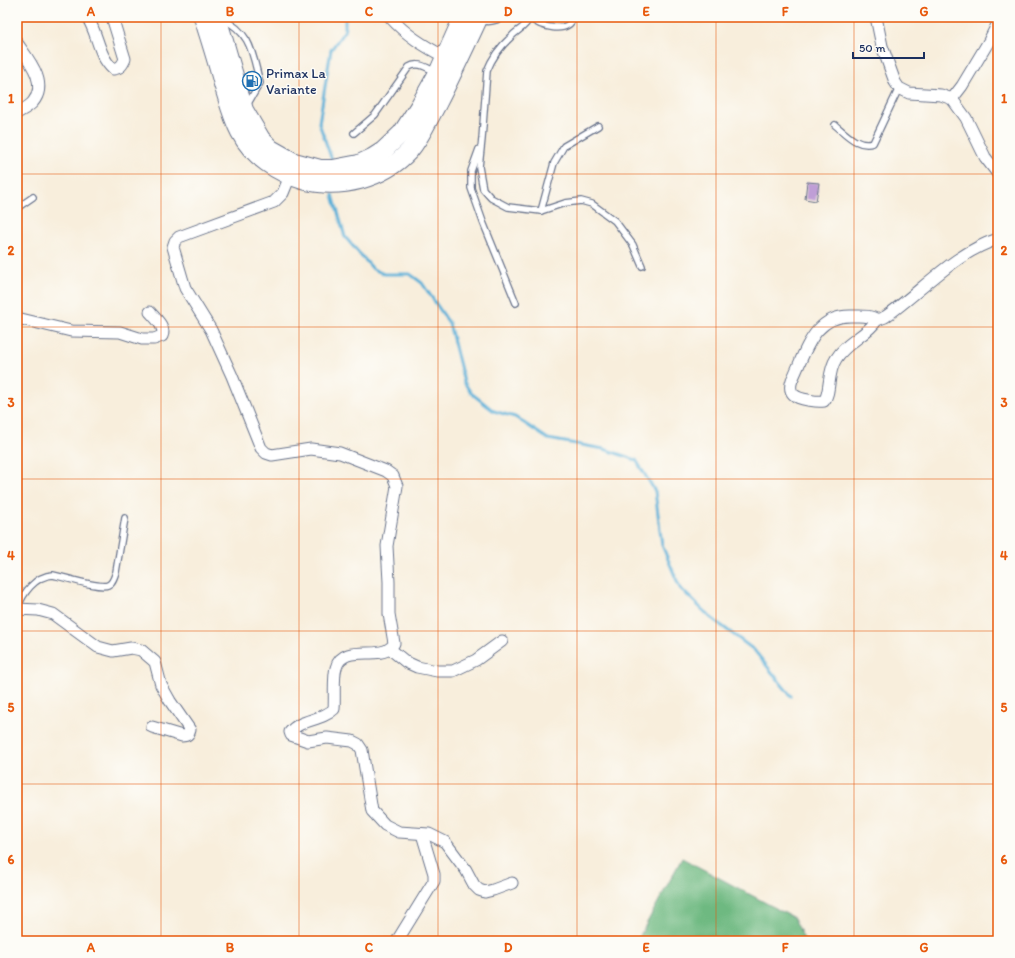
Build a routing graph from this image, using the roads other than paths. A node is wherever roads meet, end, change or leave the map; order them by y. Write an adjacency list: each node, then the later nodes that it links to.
1 (87, 17): 2 (street)
2 (112, 17)
3 (203, 17): 23 (highway)
4 (218, 17): 16 (highway); 16 (lane)
5 (390, 17): 13 (street)
6 (503, 17): 9 (lane)
7 (574, 17): 10 (lane)
8 (876, 17): 14 (street)
9 (473, 18): 13 (highway); 23 (highway)
10 (528, 18): 21 (lane)
11 (998, 23): 15 (street)
12 (17, 43): 17 (street)
13 (441, 65): 16 (highway); 20 (lane)
14 (899, 88): 15 (street); 18 (lane)
15 (952, 99): 22 (street)
16 (244, 110)
17 (19, 114)
18 (835, 125)
19 (598, 126): 26 (lane)
20 (354, 133)
21 (482, 139): 26 (lane); 29 (lane)
22 (998, 174)
23 (290, 176): 36 (street)
24 (33, 197): 25 (lane)
25 (17, 208)
26 (541, 211): 28 (lane)
27 (998, 239): 32 (street)
28 (642, 266)
29 (516, 303)
30 (150, 312): 31 (street)
31 (17, 318)
32 (877, 320): 32 (street)
33 (125, 518): 34 (lane)
34 (17, 609): 37 (street)
35 (502, 640): 36 (street)
36 (390, 649): 38 (street)
37 (152, 727)
38 (422, 834): 39 (street); 40 (street)
39 (512, 883)
40 (397, 941)

